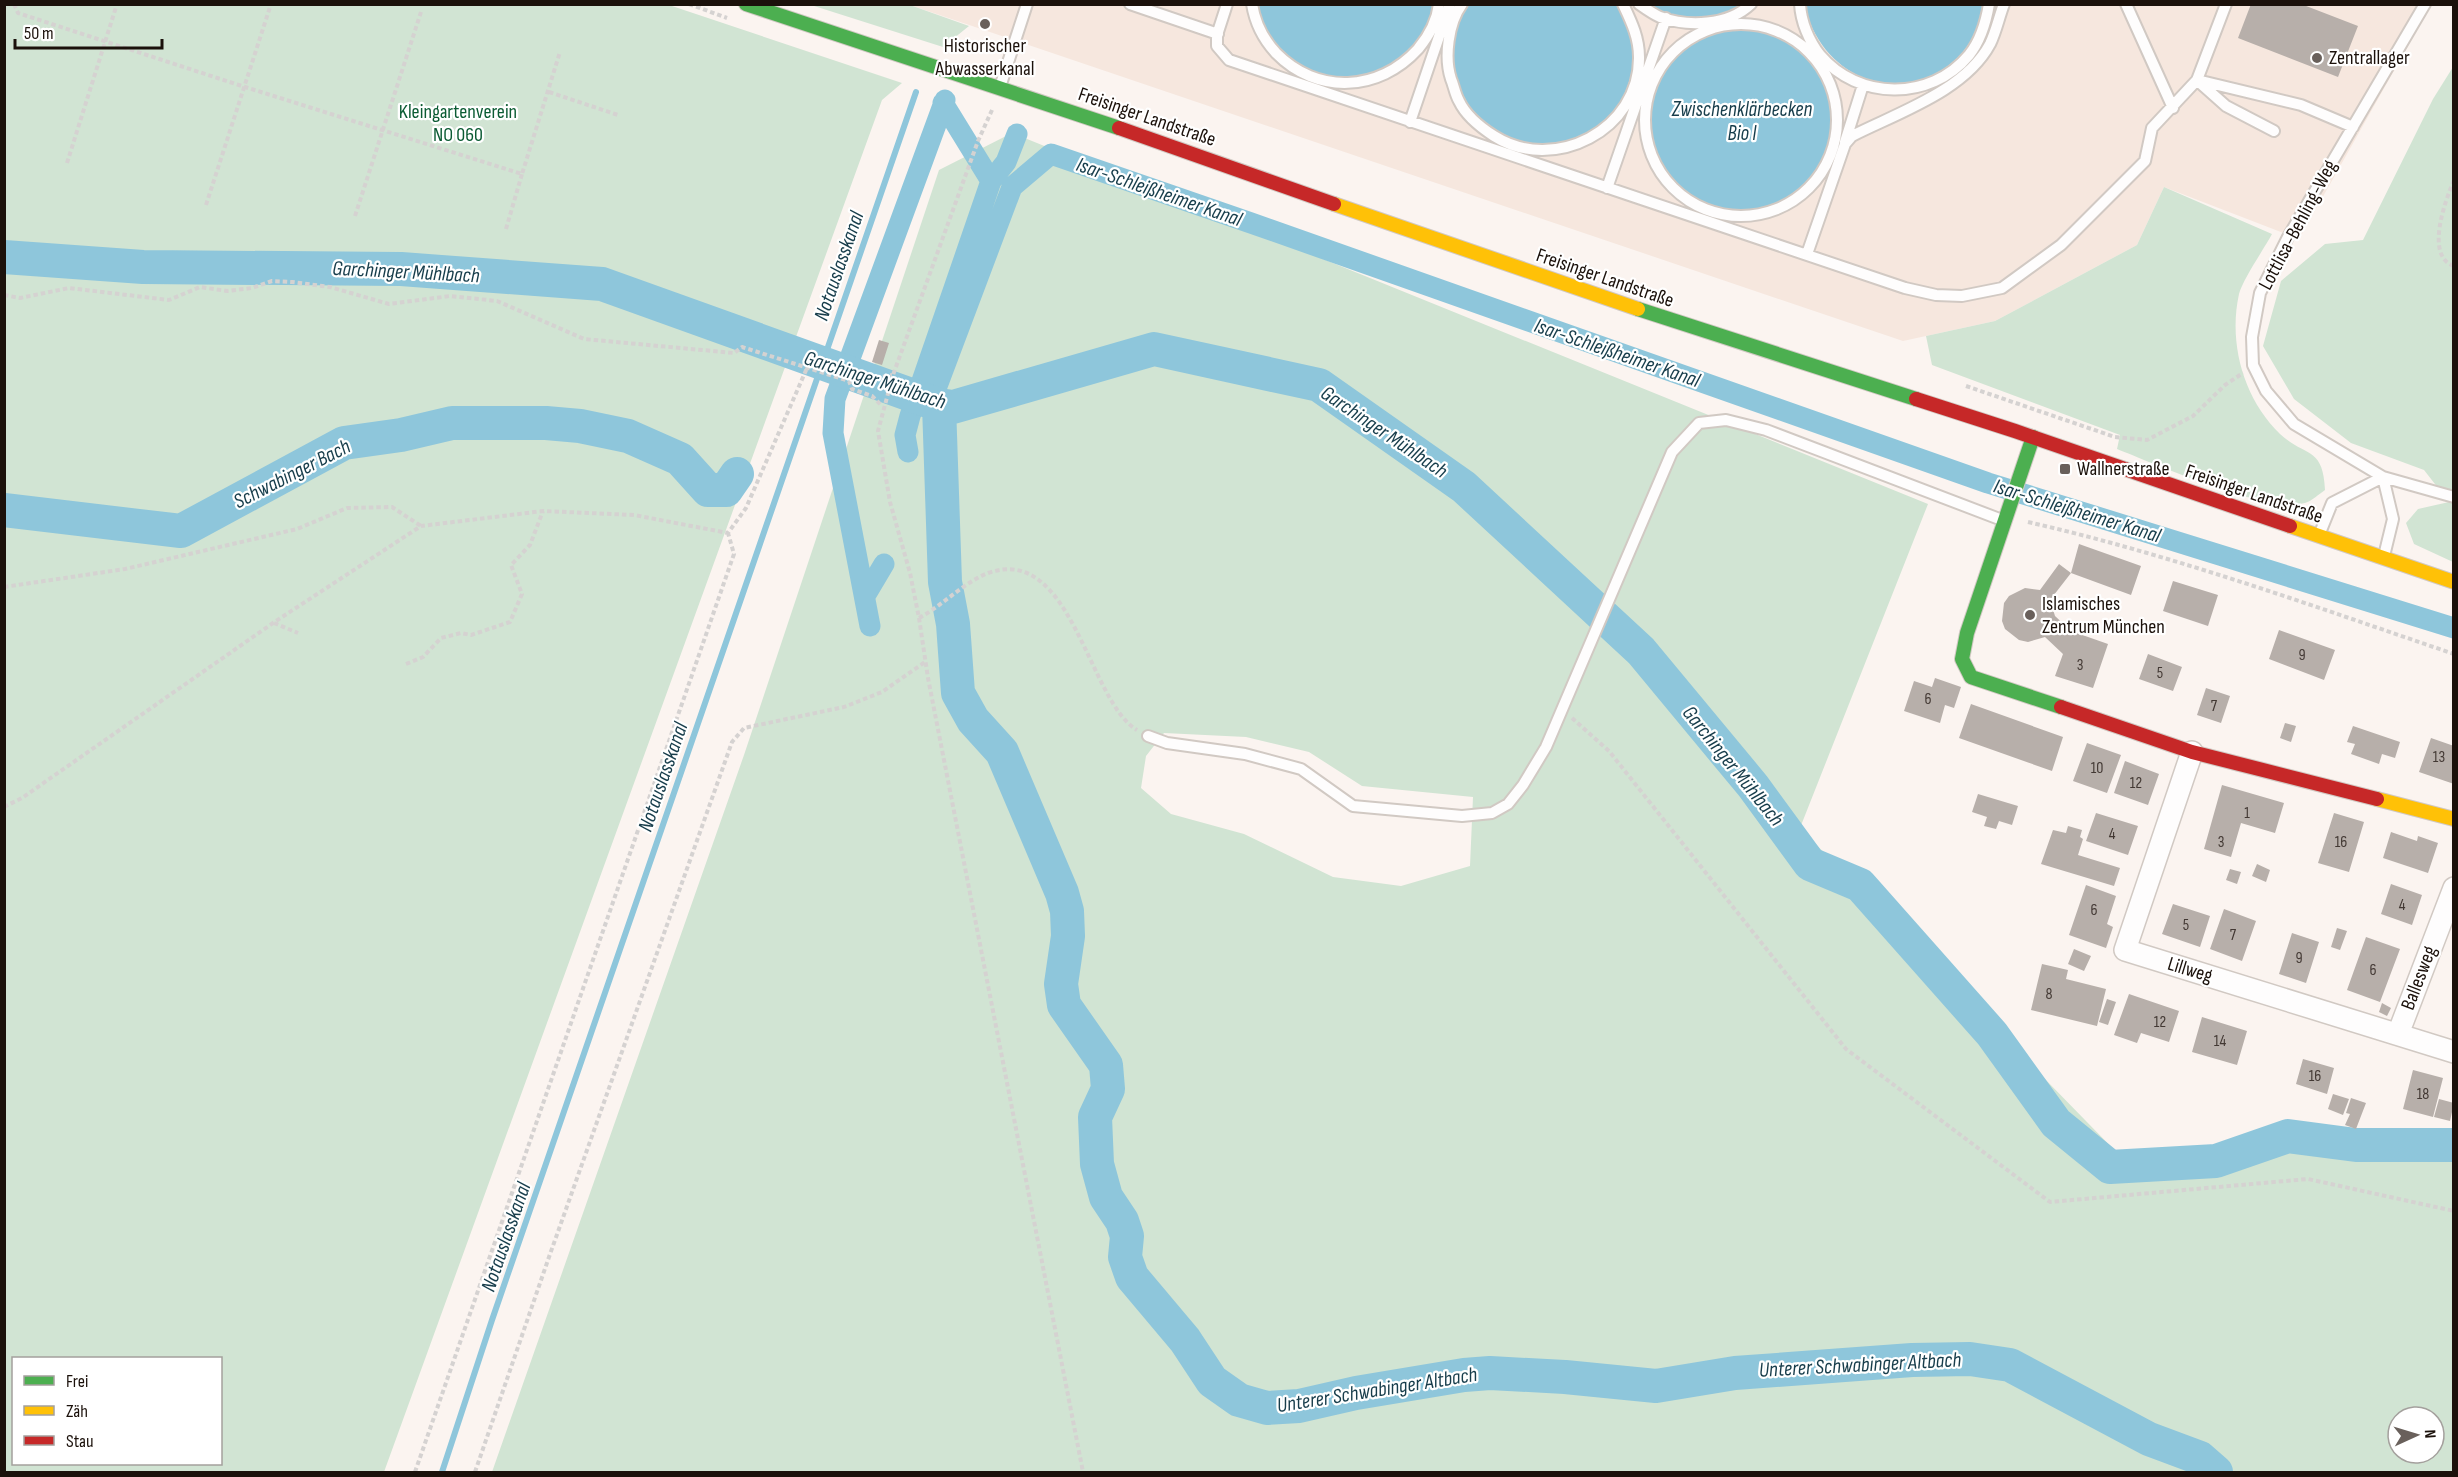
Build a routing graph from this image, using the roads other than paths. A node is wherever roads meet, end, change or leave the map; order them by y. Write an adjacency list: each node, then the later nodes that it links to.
1 (746, 4): 26 (main road, Freisinger Landstraße)
2 (1027, 4): 26 (lane)
3 (1130, 4): 21 (lane)
4 (1227, 4): 21 (lane)
5 (1252, 4): 24 (lane)
6 (1439, 4): 19 (lane)
7 (1450, 4): 19 (lane)
8 (1462, 4): 19 (lane)
9 (1623, 4): 27 (lane)
10 (1640, 4): 18 (lane)
11 (1751, 4): 20 (lane)
12 (1800, 4): 22 (lane)
13 (1989, 4): 25 (lane)
14 (2004, 4): 32 (lane)
15 (2126, 4): 28 (lane)
16 (2226, 4): 23 (lane)
17 (2425, 4): 30 (lane, Lottlisa-Behling-Weg)
18 (1666, 18): 20 (lane); 27 (lane)
19 (1443, 24): 24 (lane); 29 (lane); 33 (lane)
20 (1720, 24): 22 (lane); 27 (lane)
21 (1218, 34): 24 (lane)
22 (1817, 56): 25 (lane); 32 (lane)
23 (2197, 80): 28 (lane); 30 (lane); 31 (lane)
24 (1310, 82): 29 (lane)
25 (1863, 85): 32 (lane)
26 (1000, 87): 37 (main road, Freisinger Landstraße)
27 (1642, 90): 33 (lane); 34 (lane); 35 (lane)
28 (2173, 108): 36 (lane)
29 (1410, 122): 33 (lane)
30 (2353, 127): 38 (lane, Lottlisa-Behling-Weg)
31 (2274, 131)
32 (1839, 150): 35 (lane); 36 (lane)
33 (1510, 151): 34 (lane)
34 (1607, 188): 35 (lane)
35 (1713, 217): 36 (lane)
36 (1807, 254)
37 (2033, 437): 40 (main road); 41 (main road, Freisinger Landstraße)
38 (2383, 477): 39 (lane, Lottlisa-Behling-Weg); 41 (lane); 42 (lane)
39 (2454, 497)
40 (2007, 514): 44 (lane); 45 (main road)
41 (2319, 536): 42 (main road, Freisinger Landstraße)
42 (2384, 557): 43 (main road, Freisinger Landstraße)
43 (2454, 582)
44 (1148, 736)
45 (2192, 752): 46 (main road); 48 (street, Lillweg)
46 (2454, 819)
47 (2454, 888): 48 (street, Ballesweg)
48 (2398, 1034): 49 (street, Lillweg)
49 (2454, 1053)

